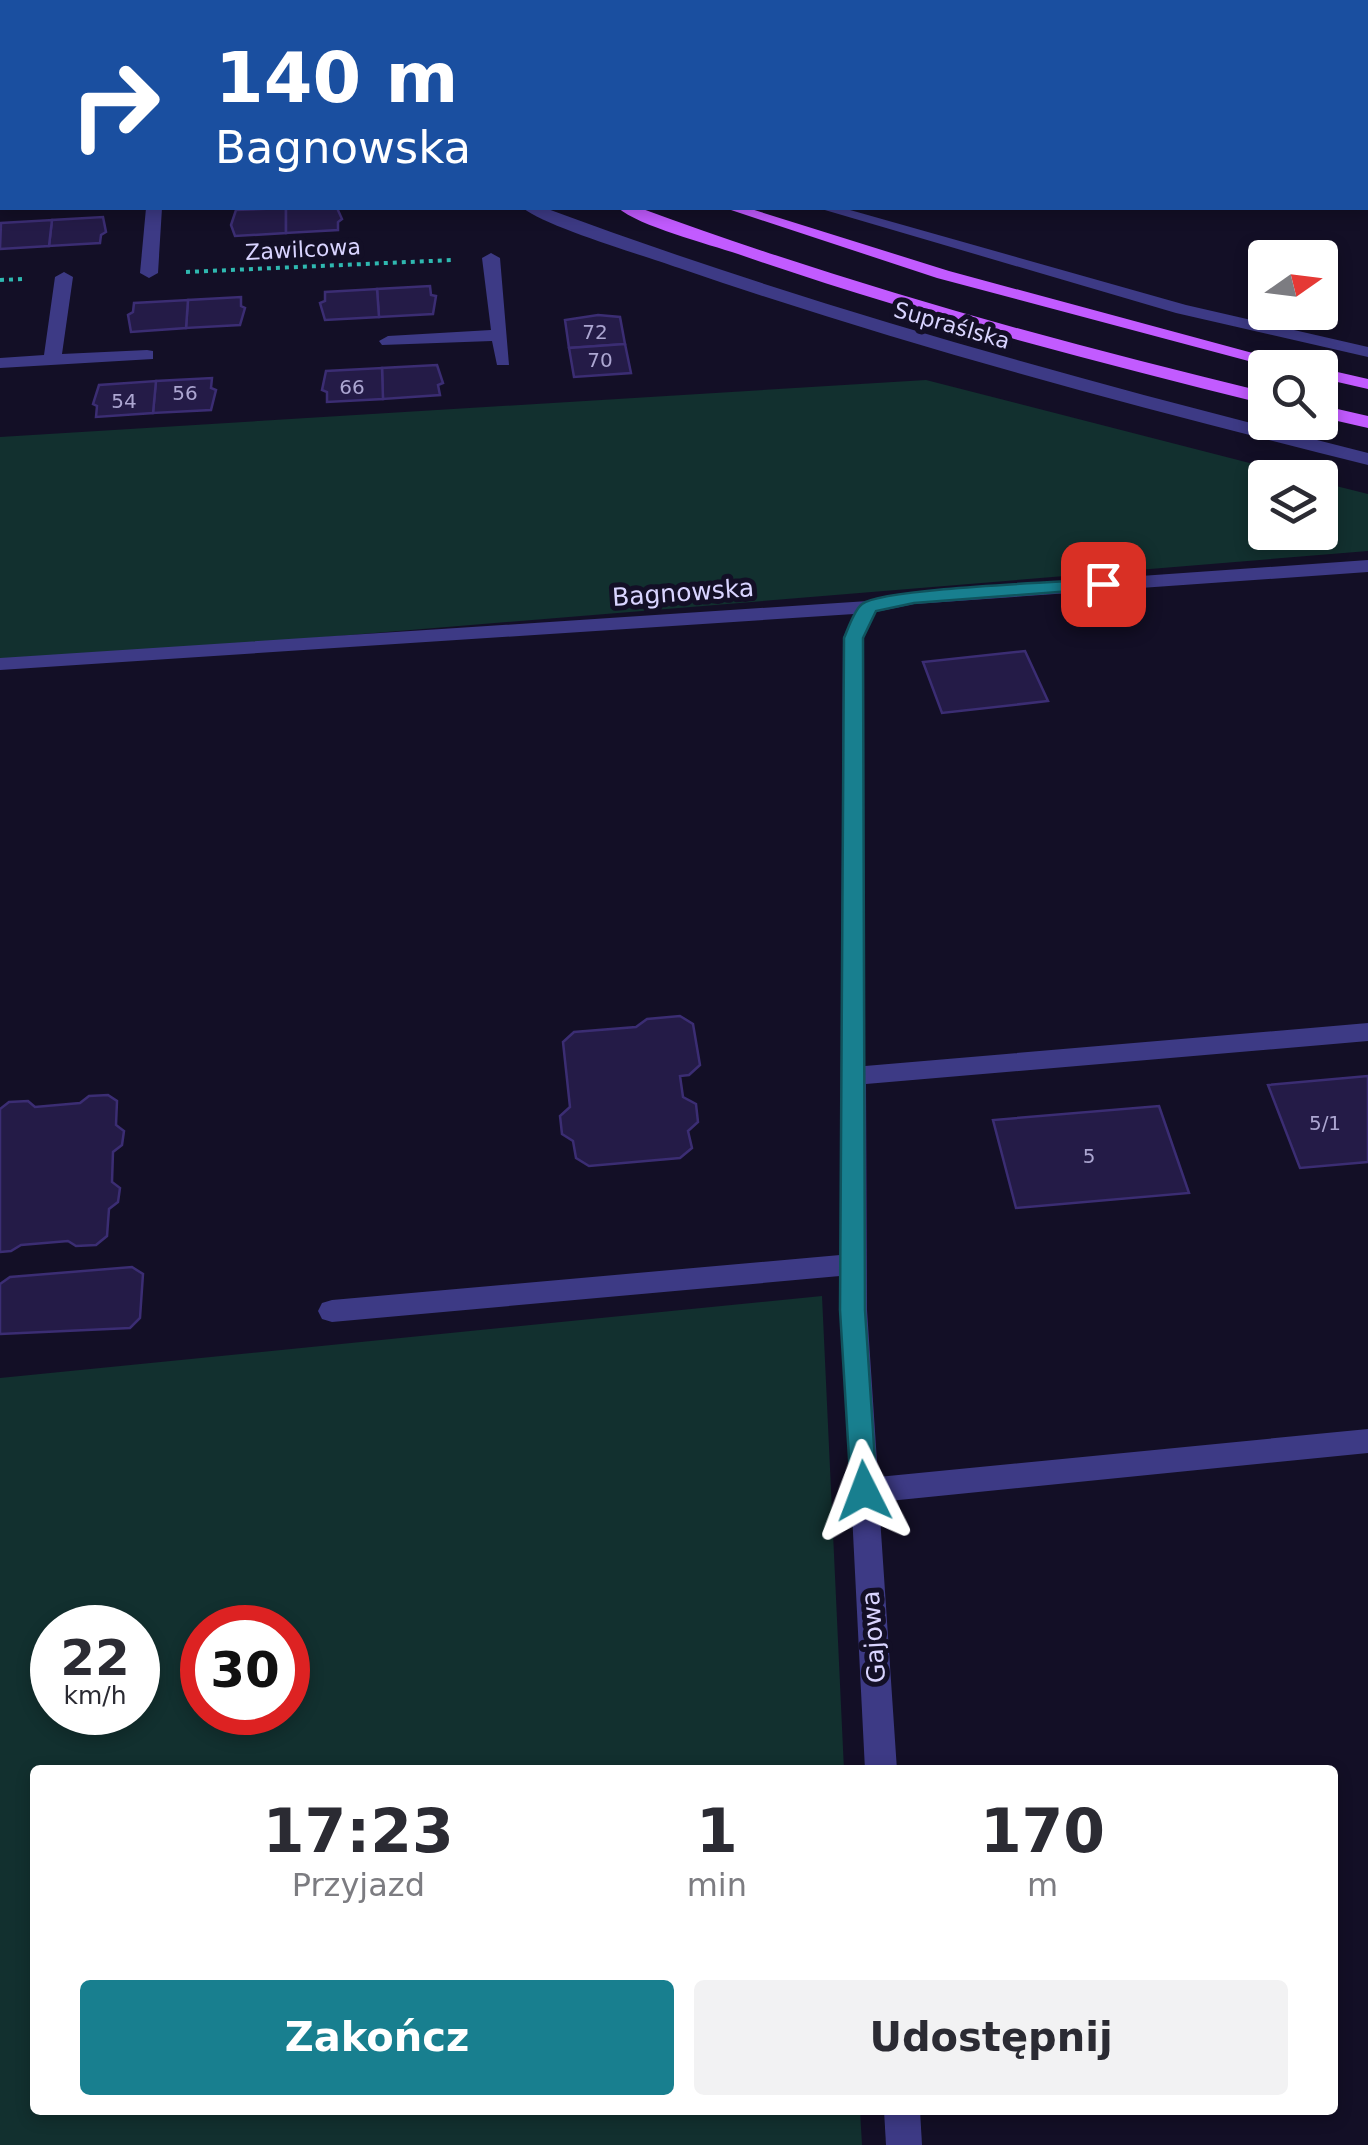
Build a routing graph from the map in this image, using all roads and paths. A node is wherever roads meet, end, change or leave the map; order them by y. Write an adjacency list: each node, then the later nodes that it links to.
1 (154, 210): 7 (street)
2 (536, 210): 23 (street, Supraślska)
3 (632, 210): 20 (main road)
4 (740, 210): 14 (main road)
5 (833, 210): 12 (street)
6 (492, 258): 7 (path, Zawilcowa); 10 (street)
7 (150, 273)
8 (64, 277): 9 (path); 15 (street)
9 (0, 280)
10 (500, 335): 11 (street); 16 (street)
11 (388, 341)
12 (1368, 352)
13 (147, 355): 15 (street)
14 (1248, 356)
15 (52, 360): 17 (street)
16 (503, 361)
17 (0, 363)
18 (1338, 376): 19 (main road)
19 (1368, 384)
20 (1248, 394)
21 (1338, 415): 22 (main road)
22 (1368, 422)
23 (1368, 459)
24 (1368, 566): 25 (street, Bagnowska)
25 (868, 607): 26 (street, Bagnowska); 28 (street, Gajowa)
26 (0, 664)
27 (1368, 1032): 28 (street)
28 (850, 1076): 29 (street, Gajowa)
29 (852, 1264): 30 (street); 32 (street, Gajowa)
30 (332, 1311)
31 (1368, 1441): 32 (street)
32 (864, 1491): 33 (street, Gajowa)
33 (881, 1765)
34 (902, 2115): 35 (street)
35 (904, 2145)

